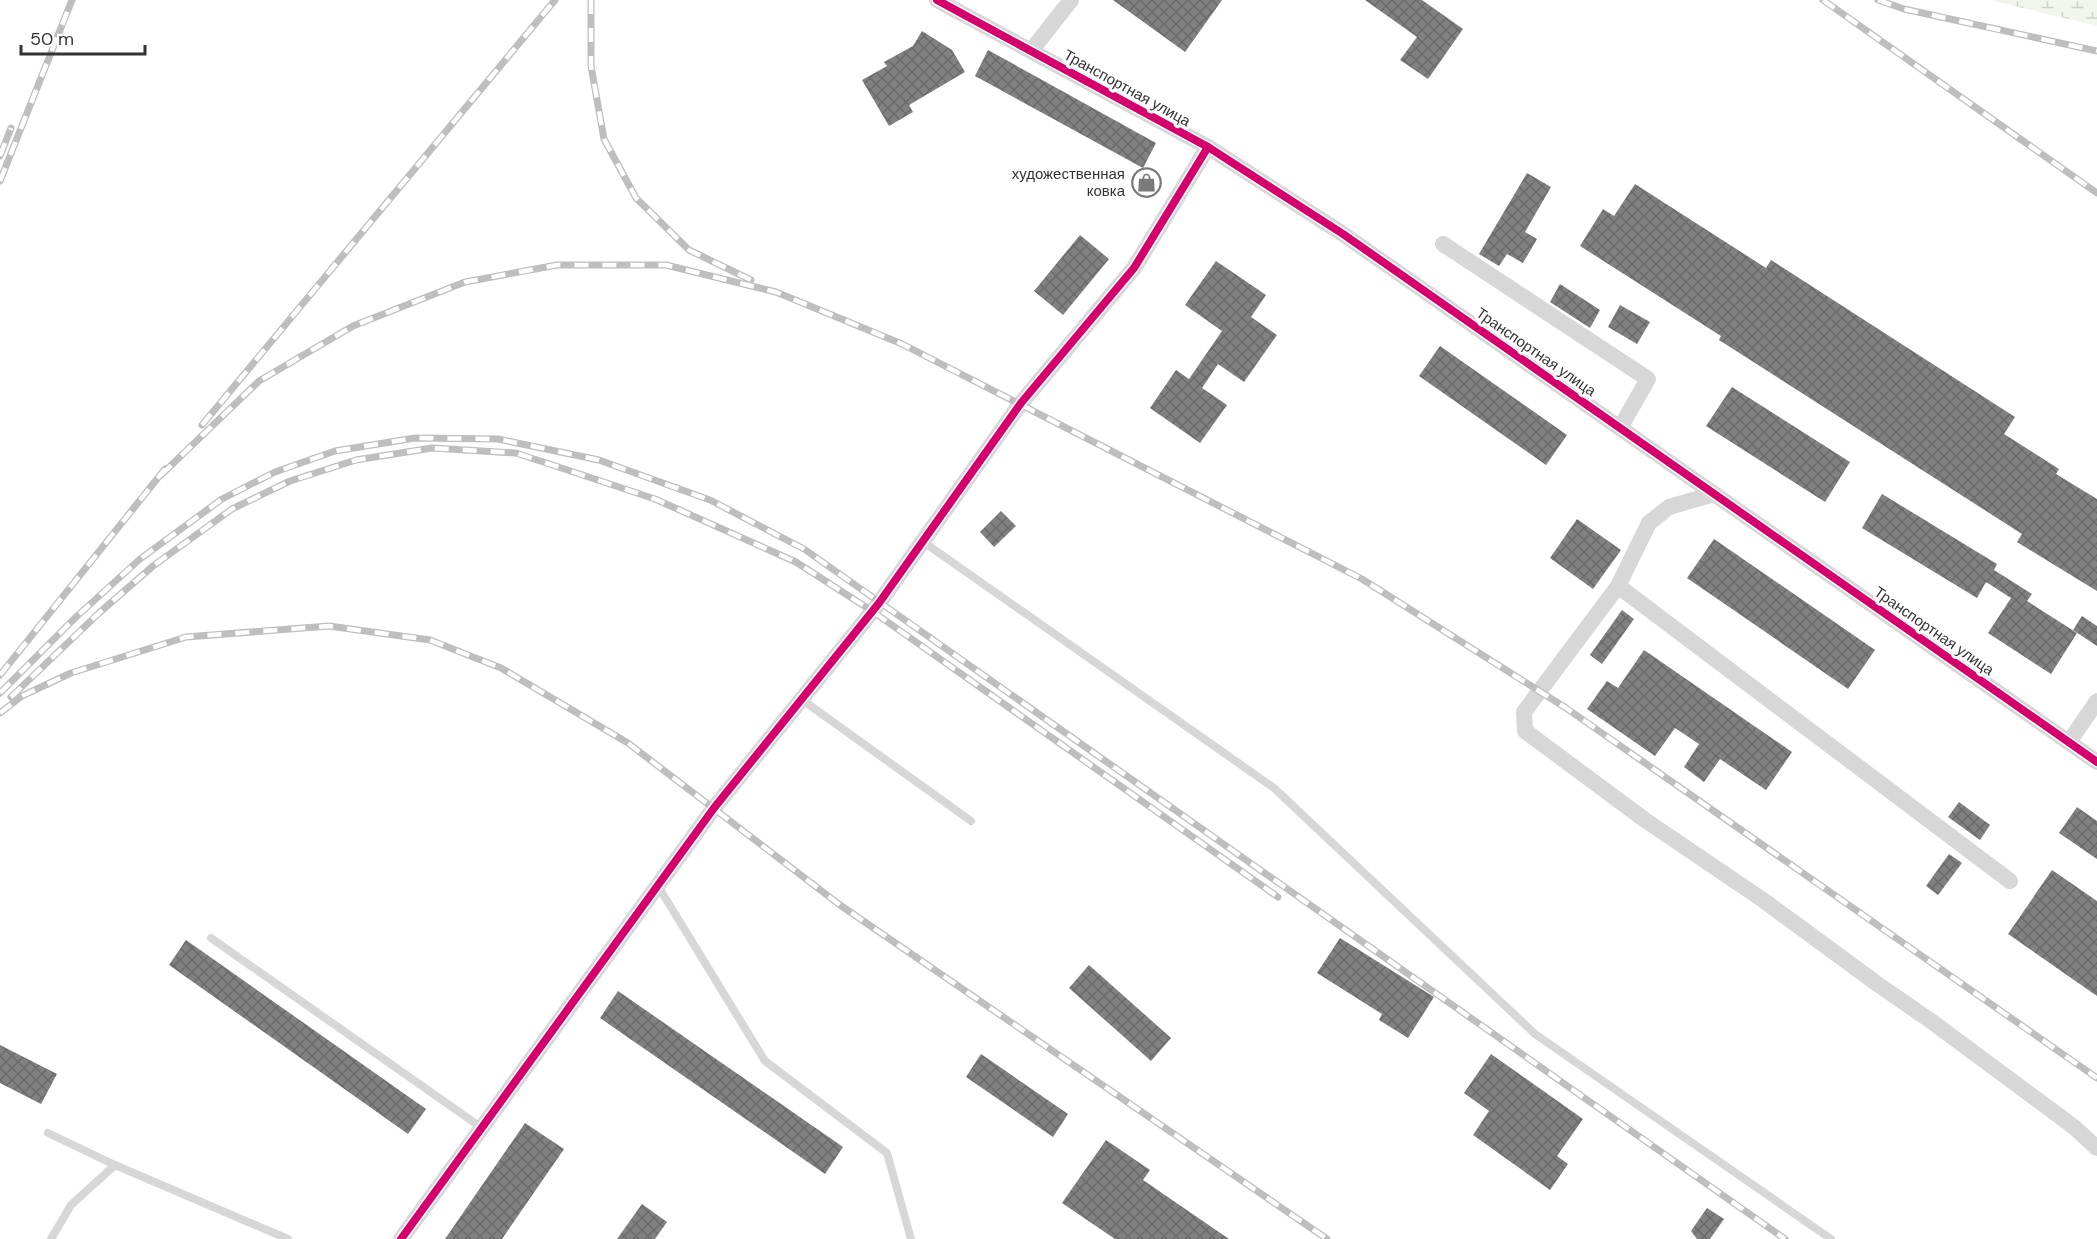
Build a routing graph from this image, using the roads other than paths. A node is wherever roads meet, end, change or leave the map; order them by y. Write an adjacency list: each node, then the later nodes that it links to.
1 (937, 0): 3 (street, Транспортная улица)
2 (1071, 0): 3 (street)
3 (1031, 51): 4 (street, Транспортная улица)
4 (1208, 147): 6 (street, Транспортная улица); 8 (street)
5 (1443, 244): 6 (street)
6 (1620, 428): 7 (street, Транспортная улица)
7 (1714, 494): 9 (street); 12 (street, Транспортная улица)
8 (922, 540): 10 (street); 26 (lane)
9 (1618, 586): 15 (street); 20 (street)
10 (800, 699): 14 (lane); 16 (street)
11 (2097, 700): 12 (street)
12 (2069, 742): 13 (street, Транспортная улица)
13 (2097, 762)
14 (971, 821)
15 (2010, 881)
16 (658, 886): 18 (street); 25 (lane)
17 (211, 938): 18 (lane)
18 (482, 1128): 24 (street)
19 (48, 1133): 21 (lane)
20 (2097, 1148)
21 (115, 1165): 22 (lane); 23 (lane)
22 (51, 1239)
23 (288, 1239)
24 (402, 1239)
25 (911, 1239)
26 (1831, 1239)

